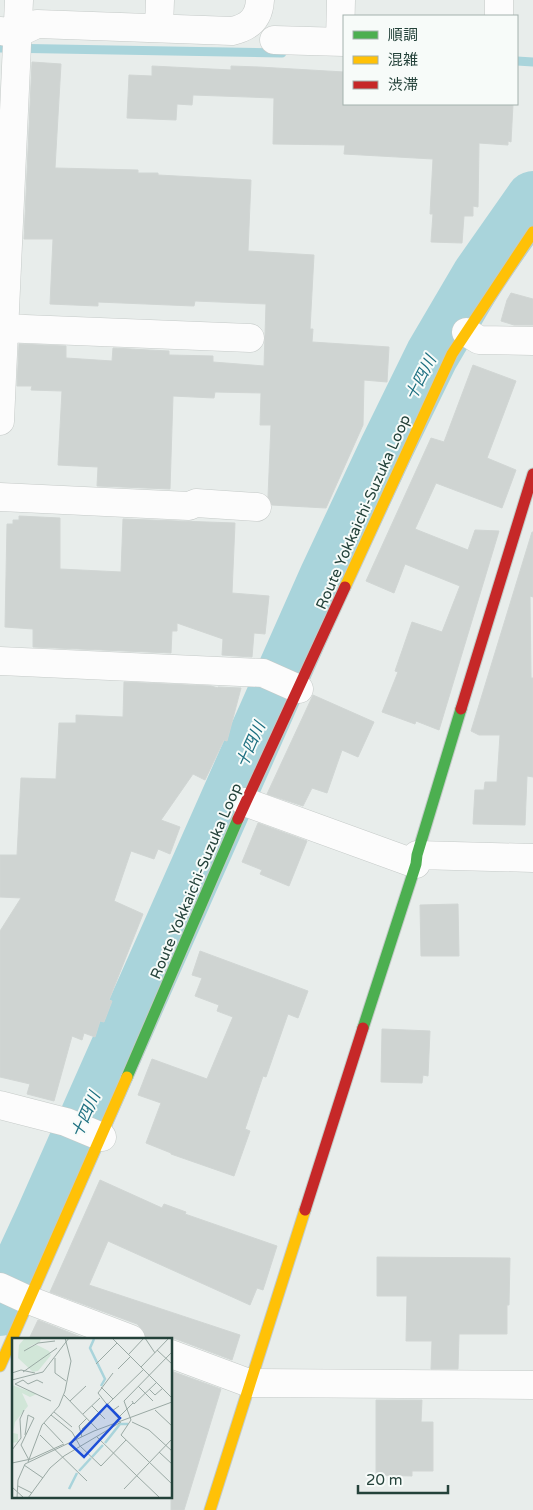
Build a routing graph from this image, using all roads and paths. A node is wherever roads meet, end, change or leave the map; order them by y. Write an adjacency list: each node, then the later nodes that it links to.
1 (19, 0): 9 (street)
2 (160, 0): 7 (street)
3 (260, 0): 7 (street)
4 (341, 0): 10 (street)
5 (499, 0): 6 (street)
6 (499, 15)
7 (159, 28): 9 (street)
8 (274, 40): 10 (street)
9 (12, 41): 11 (street)
10 (342, 42)
11 (5, 158): 13 (street)
12 (533, 232): 14 (main road, Route Yokkaichi-Suzuka Loop)
13 (2, 329): 15 (street); 17 (street)
14 (466, 332): 16 (street); 22 (main road, Route Yokkaichi-Suzuka Loop)
15 (250, 338)
16 (533, 341)
17 (0, 421)
18 (533, 474): 25 (main road)
19 (0, 497): 20 (street)
20 (257, 507)
21 (0, 661): 22 (street)
22 (296, 688): 23 (main road, Route Yokkaichi-Suzuka Loop)
23 (245, 802): 25 (street); 27 (main road, Route Yokkaichi-Suzuka Loop)
24 (533, 858): 25 (street)
25 (417, 859): 33 (main road)
26 (0, 1105): 27 (street)
27 (99, 1135): 29 (main road, Route Yokkaichi-Suzuka Loop)
28 (0, 1287): 29 (street)
29 (28, 1300): 30 (street); 32 (main road, Route Yokkaichi-Suzuka Loop)
30 (128, 1338)
31 (172, 1354): 33 (street)
32 (0, 1366)
33 (249, 1383): 34 (street); 35 (main road)
34 (533, 1385)
35 (210, 1510)

